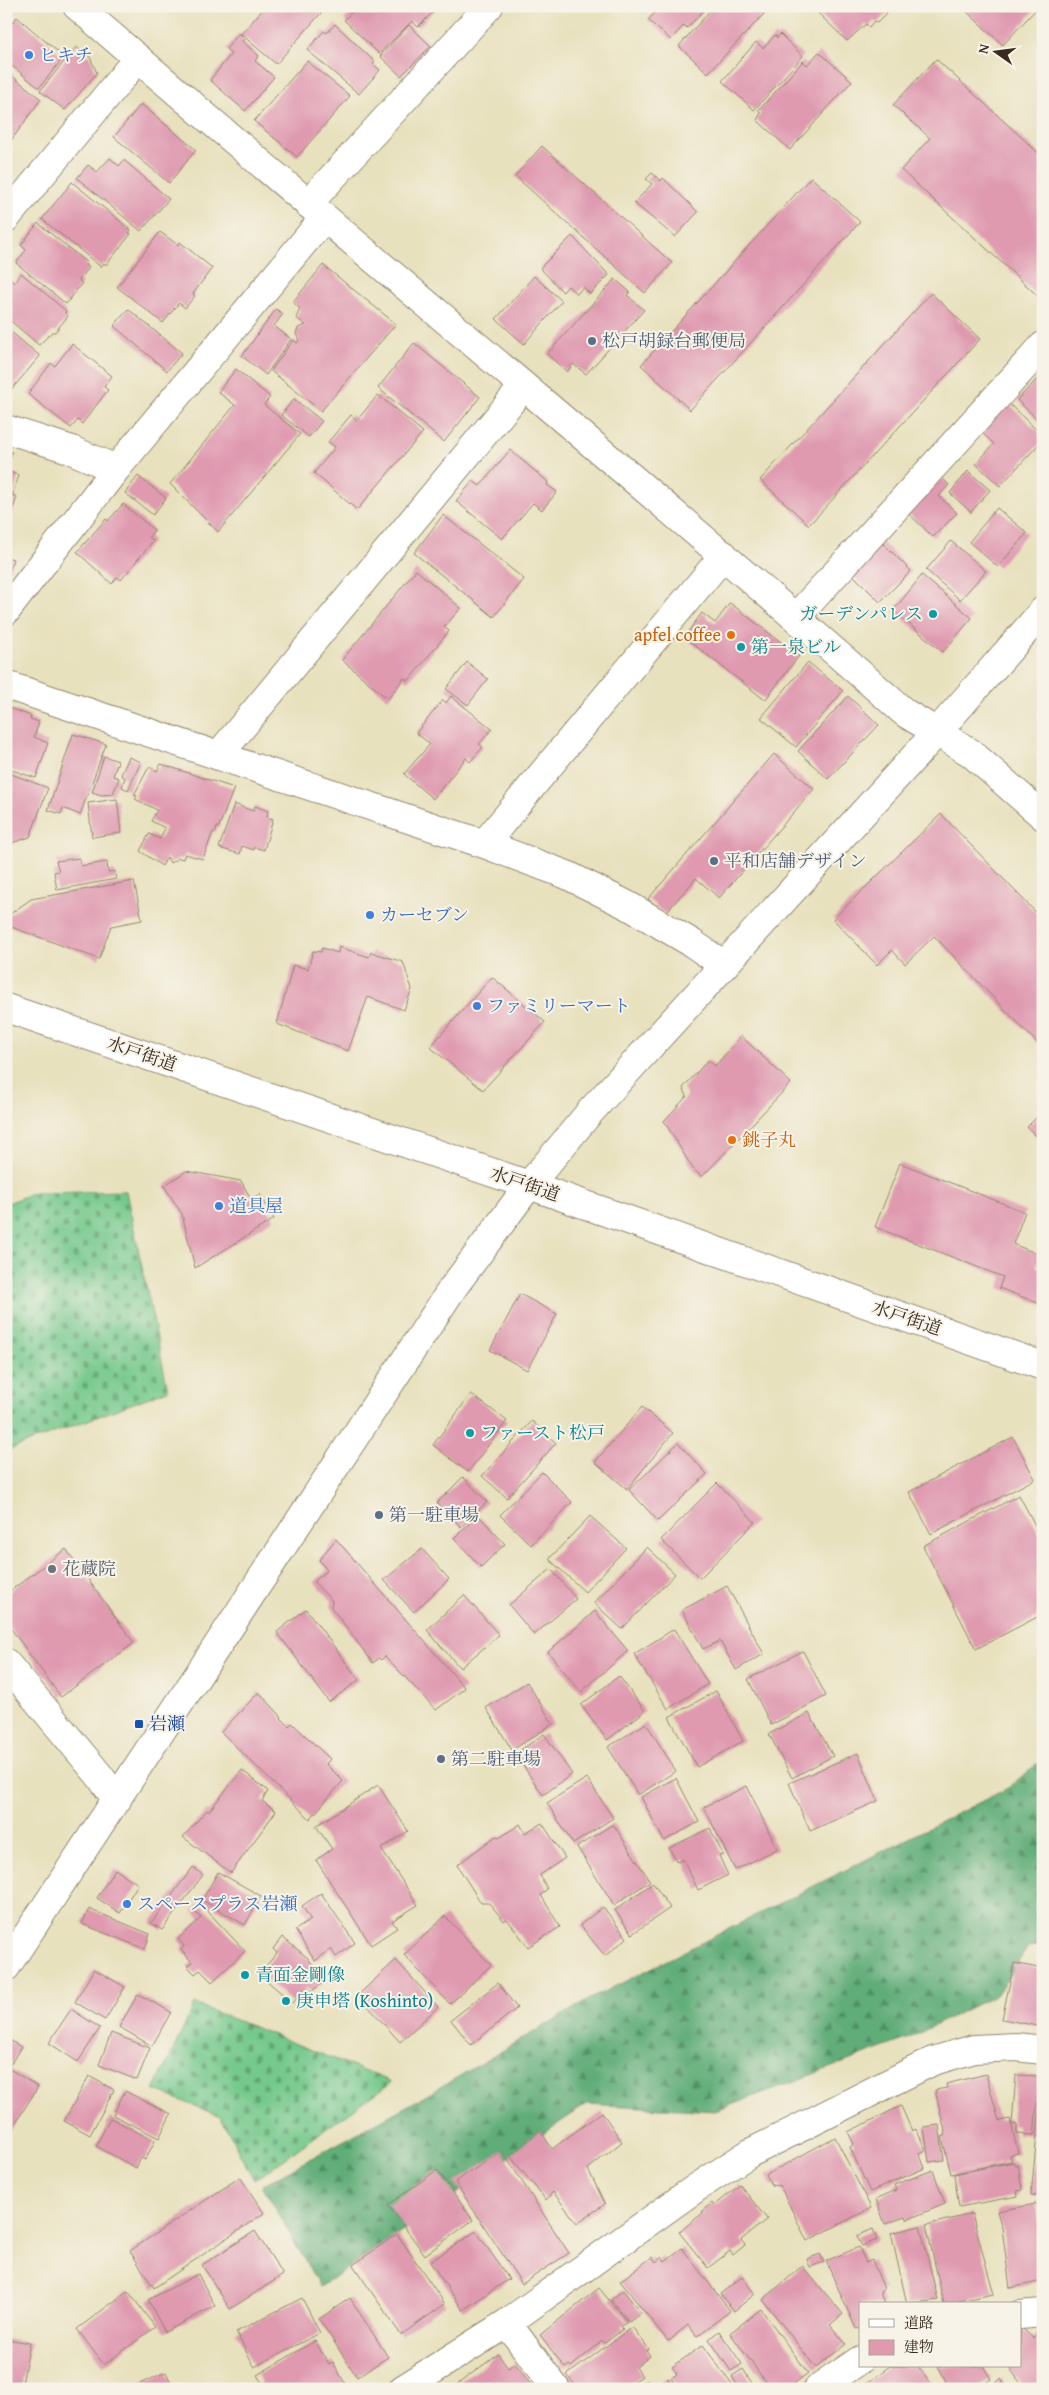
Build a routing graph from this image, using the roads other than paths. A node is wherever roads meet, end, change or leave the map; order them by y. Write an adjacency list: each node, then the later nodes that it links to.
1 (77, 6): 3 (main road)
2 (489, 6): 4 (main road)
3 (138, 58): 4 (main road); 5 (main road)
4 (316, 211): 7 (main road); 9 (main road)
5 (6, 218)
6 (1043, 346): 13 (main road)
7 (523, 386): 10 (main road); 16 (main road)
8 (6, 429): 9 (main road)
9 (116, 468): 11 (main road)
10 (724, 556): 13 (main road); 18 (main road)
11 (6, 611)
12 (1043, 611): 15 (main road)
13 (796, 617): 15 (main road)
14 (6, 685): 16 (main road)
15 (937, 732): 17 (main road); 19 (main road)
16 (218, 756): 18 (main road)
17 (1036, 806)
18 (484, 844): 19 (main road)
19 (724, 965): 21 (main road)
20 (6, 1008): 21 (main road, 水戸街道)
21 (529, 1185): 22 (main road, 水戸街道); 24 (main road)
22 (1043, 1366)
23 (6, 1662): 24 (main road)
24 (117, 1800): 25 (main road)
25 (6, 1967)
26 (1043, 2050): 29 (main road)
27 (1043, 2313): 28 (main road)
28 (1022, 2315)
29 (507, 2324): 31 (main road); 32 (main road)
30 (859, 2361): 33 (main road)
31 (403, 2389)
32 (556, 2389)
33 (818, 2389)

